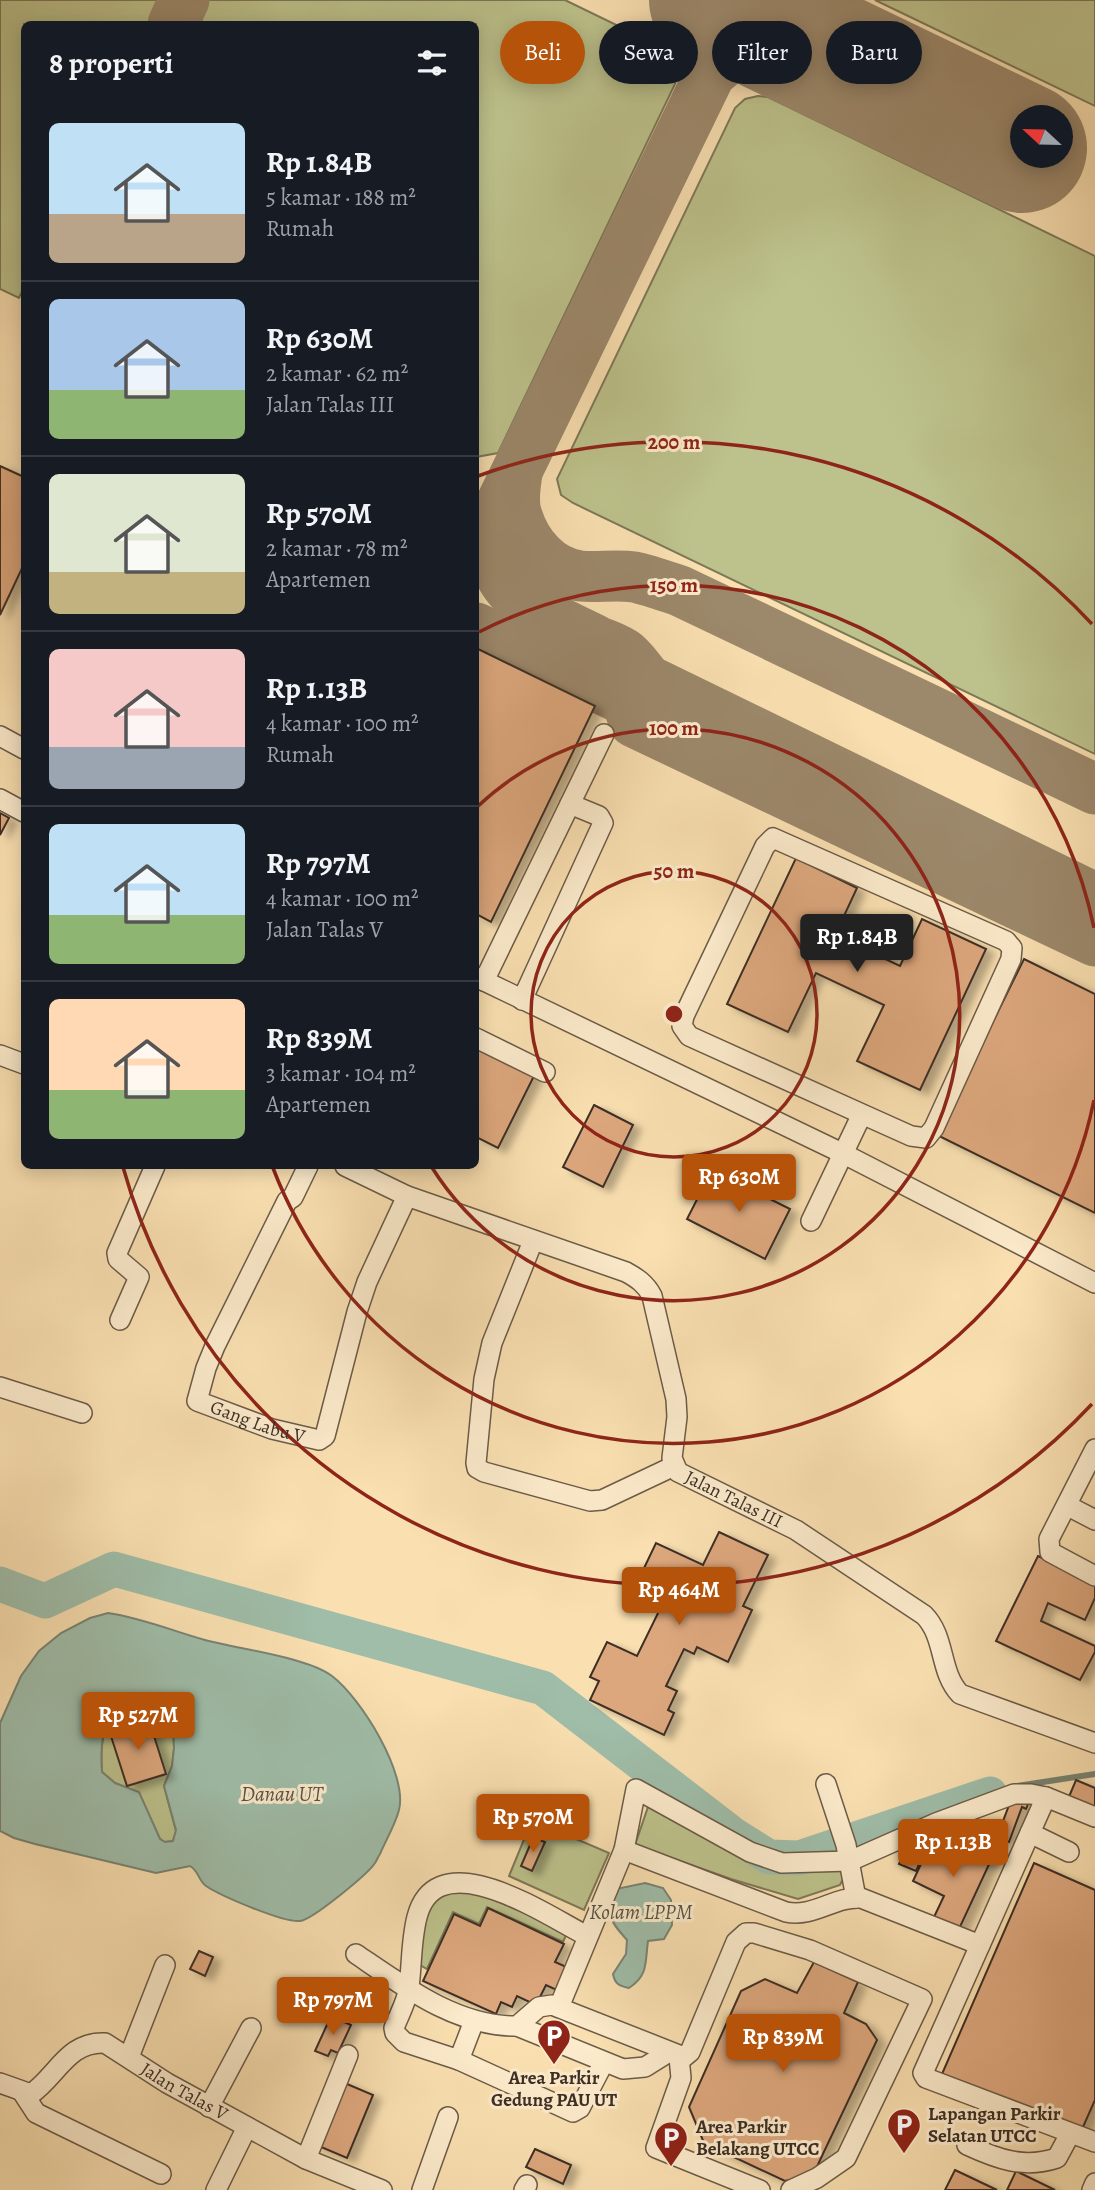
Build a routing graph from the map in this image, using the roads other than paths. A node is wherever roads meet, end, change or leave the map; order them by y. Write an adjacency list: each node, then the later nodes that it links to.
1 (604, 734): 5 (street)
2 (0, 736): 3 (street)
3 (21, 746)
4 (0, 799): 6 (street)
5 (570, 804): 7 (street); 8 (street)
6 (21, 810)
7 (480, 979): 8 (street)
8 (522, 1000): 14 (street)
9 (479, 1039): 12 (street)
10 (0, 1055): 11 (street)
11 (21, 1063)
12 (545, 1072)
13 (862, 1114): 13 (street); 14 (street)
14 (844, 1154): 19 (street); 21 (street)
15 (154, 1169): 22 (street)
16 (307, 1169): 18 (street, Gang Labu V)
17 (351, 1169): 18 (street, Jalan Talas III)
18 (407, 1196): 20 (street, Jalan Talas III)
19 (811, 1221)
20 (533, 1241): 26 (street, Jalan Talas III); 26 (street)
21 (1095, 1283)
22 (120, 1320)
23 (0, 1387): 24 (street)
24 (82, 1413)
25 (1095, 1449): 27 (street)
26 (674, 1466): 30 (street, Jalan Talas III)
27 (1068, 1506): 28 (street); 29 (street)
28 (1095, 1520)
29 (1095, 1576)
30 (1095, 1743)
31 (826, 1784): 37 (street)
32 (1046, 1797): 33 (street); 34 (street); 37 (street)
33 (1095, 1817)
34 (1030, 1833): 36 (street); 40 (street)
35 (624, 1850): 37 (street); 38 (street); 39 (street)
36 (1069, 1852)
37 (848, 1853): 38 (street)
38 (856, 1898): 40 (street)
39 (587, 1936): 43 (street); 44 (street)
40 (980, 1945): 54 (street)
41 (356, 1954): 43 (street)
42 (165, 1965): 51 (street)
43 (408, 1990): 45 (street); 52 (street)
44 (559, 2007): 46 (street); 48 (street)
45 (474, 2021): 46 (street); 52 (street)
46 (517, 2026): 53 (street)
47 (251, 2028): 57 (street)
48 (674, 2054): 50 (street); 53 (street); 69 (street)
49 (348, 2055): 63 (street)
50 (896, 2056): 54 (street); 70 (street)
51 (129, 2057): 56 (street, Jalan Talas V); 57 (street, Jalan Talas V)
52 (459, 2060): 53 (street)
53 (604, 2062)
54 (924, 2069): 60 (street)
55 (0, 2082): 56 (street)
56 (23, 2093): 64 (street)
57 (209, 2107): 59 (street, Jalan Talas V)
58 (448, 2117): 68 (street)
59 (247, 2127): 63 (street, Jalan Talas V); 66 (street)
60 (1070, 2134): 61 (street); 62 (street)
61 (1095, 2142)
62 (967, 2146)
63 (306, 2159): 67 (street, Jalan Talas V)
64 (162, 2174)
65 (1095, 2183): 71 (street)
66 (216, 2190)
67 (382, 2190)
68 (422, 2190)
69 (760, 2190)
70 (791, 2190)
71 (1092, 2190)

